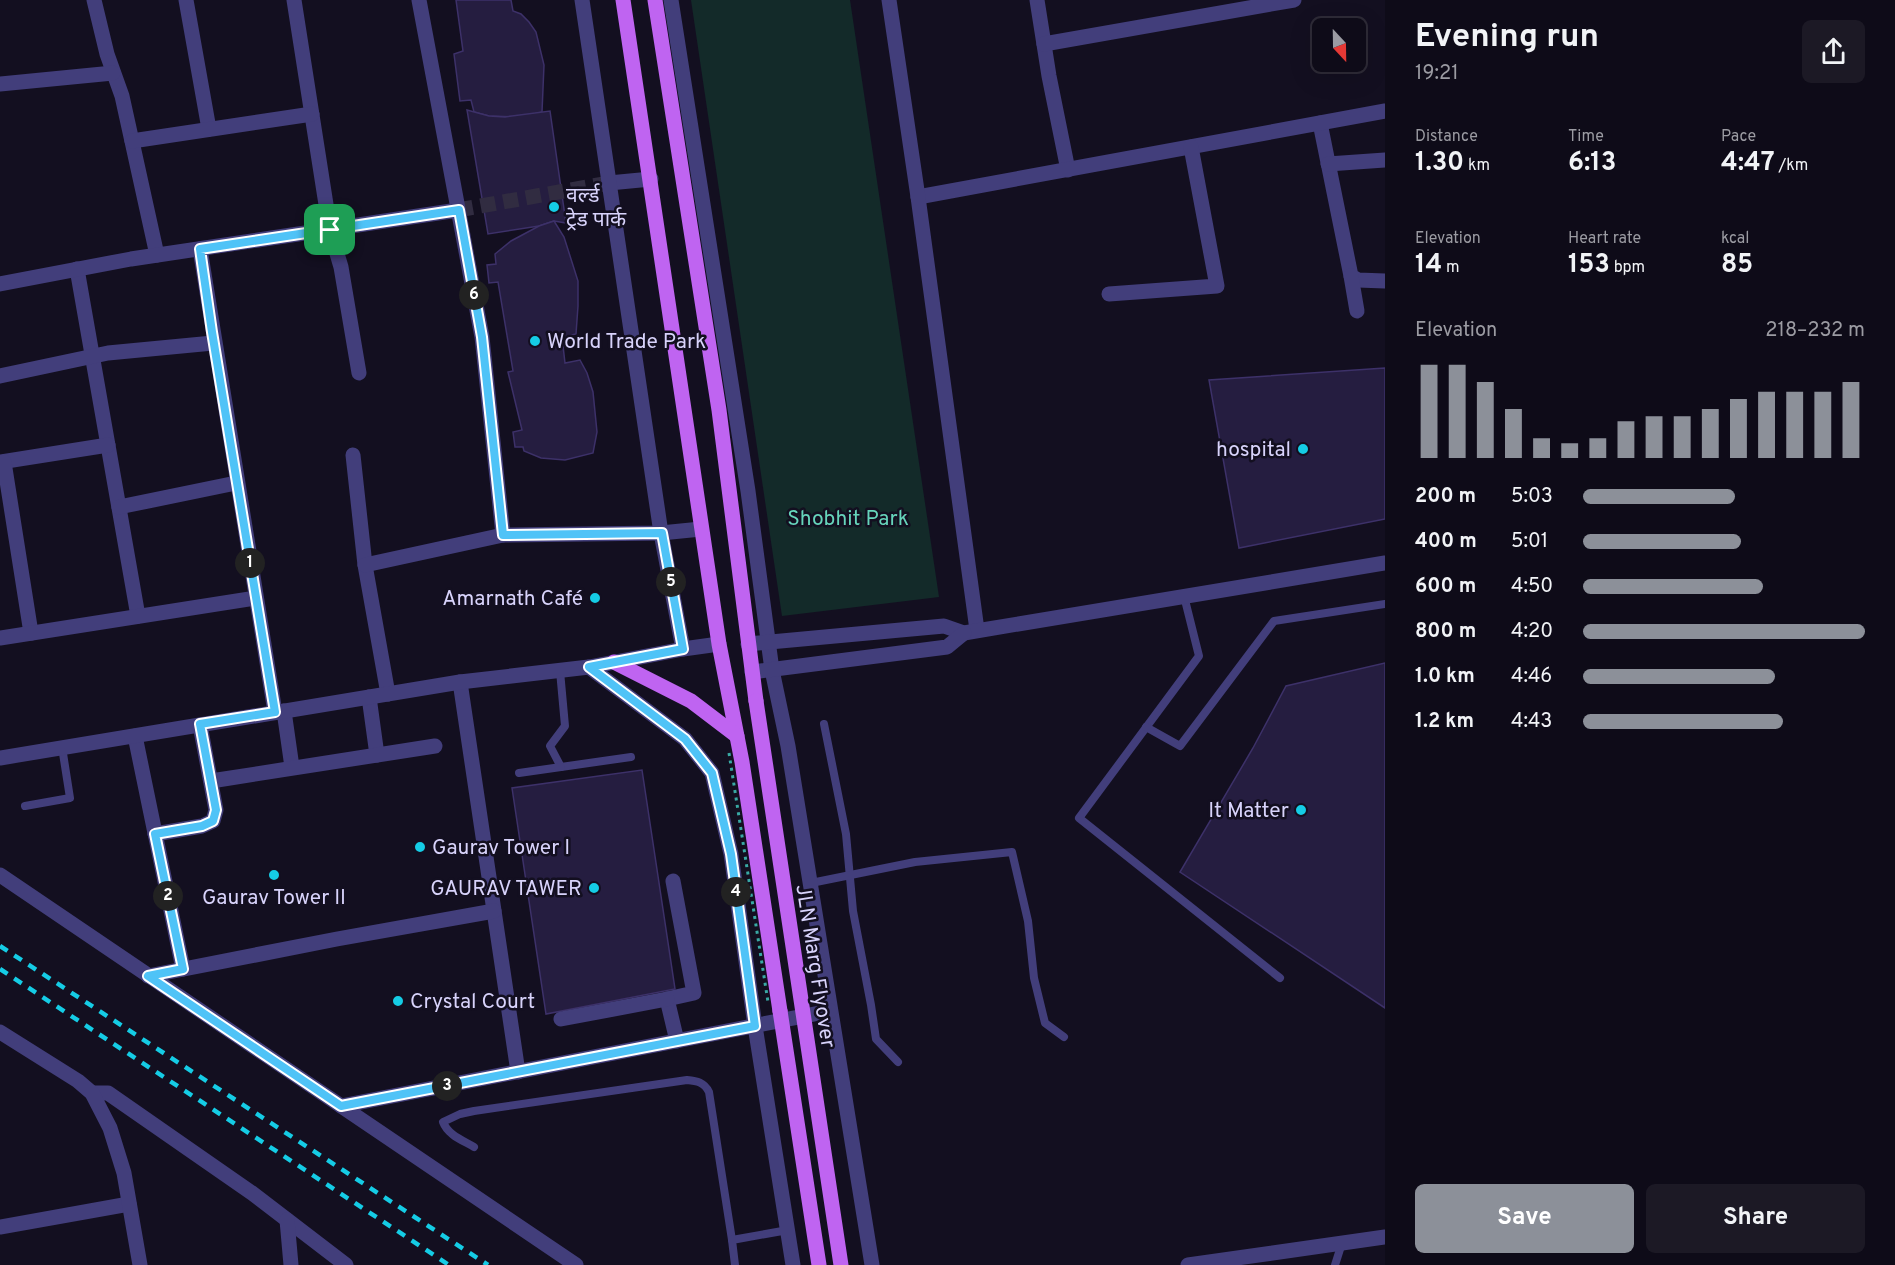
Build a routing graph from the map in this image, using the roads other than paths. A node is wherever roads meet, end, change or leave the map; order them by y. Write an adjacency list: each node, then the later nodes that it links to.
1 (94, 0): 13 (street)
2 (186, 0): 18 (street)
3 (294, 0): 16 (street)
4 (419, 0): 27 (street)
5 (582, 0): 25 (street)
6 (623, 0): 24 (main road, JLN Marg Flyover)
7 (655, 0): 60 (main road, JLN Marg Flyover)
8 (671, 0): 58 (street)
9 (889, 0): 26 (street)
10 (1037, 0): 12 (street)
11 (1294, 0): 12 (street)
12 (1044, 44): 23 (street)
13 (113, 73): 14 (street); 19 (street)
14 (0, 84)
15 (1385, 111): 17 (street)
16 (312, 114): 18 (street); 28 (street)
17 (1320, 123): 20 (street); 22 (street)
18 (209, 129): 19 (street)
19 (132, 141): 30 (street)
20 (1191, 147): 23 (street); 35 (street)
21 (1385, 160): 22 (street)
22 (1329, 164): 32 (street)
23 (1068, 170): 26 (street)
24 (651, 179): 25 (street); 46 (main road, JLN Marg Flyover)
25 (609, 183): 47 (street)
26 (918, 197): 55 (street)
27 (459, 210): 28 (street); 48 (street)
28 (330, 230): 29 (street); 39 (street)
29 (200, 249): 30 (street); 37 (street)
30 (157, 255): 31 (street)
31 (77, 269): 34 (street); 38 (street)
32 (1351, 276): 33 (street); 36 (street)
33 (1385, 281)
34 (0, 284)
35 (1109, 294)
36 (1357, 311)
37 (213, 343): 38 (street); 44 (street)
38 (92, 357): 40 (street); 41 (street)
39 (359, 373)
40 (0, 376)
41 (108, 445): 43 (street); 45 (street)
42 (353, 455): 50 (street)
43 (2, 462): 56 (street)
44 (237, 483): 45 (street); 52 (street)
45 (119, 507): 54 (street)
46 (701, 529): 47 (street); 59 (main road, JLN Marg Flyover)
47 (662, 533): 48 (street); 61 (street)
48 (503, 535): 50 (street)
49 (1385, 563): 51 (street)
50 (365, 565): 68 (street)
51 (1184, 596): 55 (street); 73 (lane)
52 (256, 597): 54 (street); 70 (street)
53 (1385, 604): 73 (lane)
54 (138, 616): 56 (street)
55 (970, 632): 58 (street); 64 (street)
56 (32, 633): 57 (street)
57 (0, 638)
58 (769, 641): 60 (street); 64 (street)
59 (719, 644): 61 (street); 75 (main road, JLN Marg Flyover)
60 (748, 644): 66 (main road, JLN Marg Flyover)
61 (683, 649): 62 (street)
62 (614, 662): 63 (street); 75 (main road)
63 (589, 667): 65 (street); 98 (street)
64 (772, 670): 66 (street); 90 (street)
65 (560, 671): 67 (street); 82 (lane)
66 (752, 672): 122 (main road, JLN Marg Flyover, bridge)
67 (460, 682): 68 (street); 91 (street)
68 (388, 694): 69 (street)
69 (369, 697): 70 (street); 78 (street)
70 (280, 712): 71 (street); 81 (street)
71 (200, 724): 74 (street); 84 (street)
72 (824, 724): 87 (lane)
73 (1146, 727): 94 (lane)
74 (135, 736): 77 (street); 86 (street)
75 (737, 736): 121 (main road, JLN Marg Flyover, bridge)
76 (435, 746): 78 (street)
77 (62, 747): 80 (street); 85 (lane)
78 (377, 755): 81 (street)
79 (631, 757): 82 (lane)
80 (0, 758)
81 (292, 767): 84 (street)
82 (561, 767): 83 (lane)
83 (519, 774)
84 (211, 781): 86 (street)
85 (25, 806)
86 (155, 834): 92 (street)
87 (850, 874): 90 (lane); 100 (lane); 102 (lane)
88 (0, 875): 93 (street)
89 (673, 881): 95 (street)
90 (811, 883): 96 (street)
91 (494, 911): 92 (street); 103 (street)
92 (183, 969): 93 (street)
93 (148, 976): 105 (street)
94 (1280, 978)
95 (667, 999): 97 (street); 101 (street)
96 (830, 1011): 98 (street); 123 (street)
97 (561, 1019)
98 (755, 1026): 101 (street); 110 (street)
99 (0, 1032): 104 (street)
100 (1064, 1037)
101 (677, 1041): 103 (street)
102 (898, 1062)
103 (518, 1072): 105 (street)
104 (92, 1093): 107 (street); 108 (street)
105 (341, 1106): 118 (street)
106 (474, 1147): 112 (lane)
107 (129, 1204): 109 (street); 115 (street)
108 (287, 1220): 116 (street); 117 (street)
109 (0, 1227)
110 (788, 1230): 112 (lane); 120 (street)
111 (1385, 1237): 113 (street)
112 (732, 1240): 119 (lane)
113 (1342, 1243): 114 (street); 125 (lane)
114 (1255, 1260): 124 (street)
115 (140, 1265)
116 (291, 1265)
117 (346, 1265)
118 (576, 1265)
119 (735, 1265)
120 (793, 1265)
121 (819, 1265)
122 (841, 1265)
123 (872, 1265)
124 (1188, 1265)
125 (1335, 1265)

